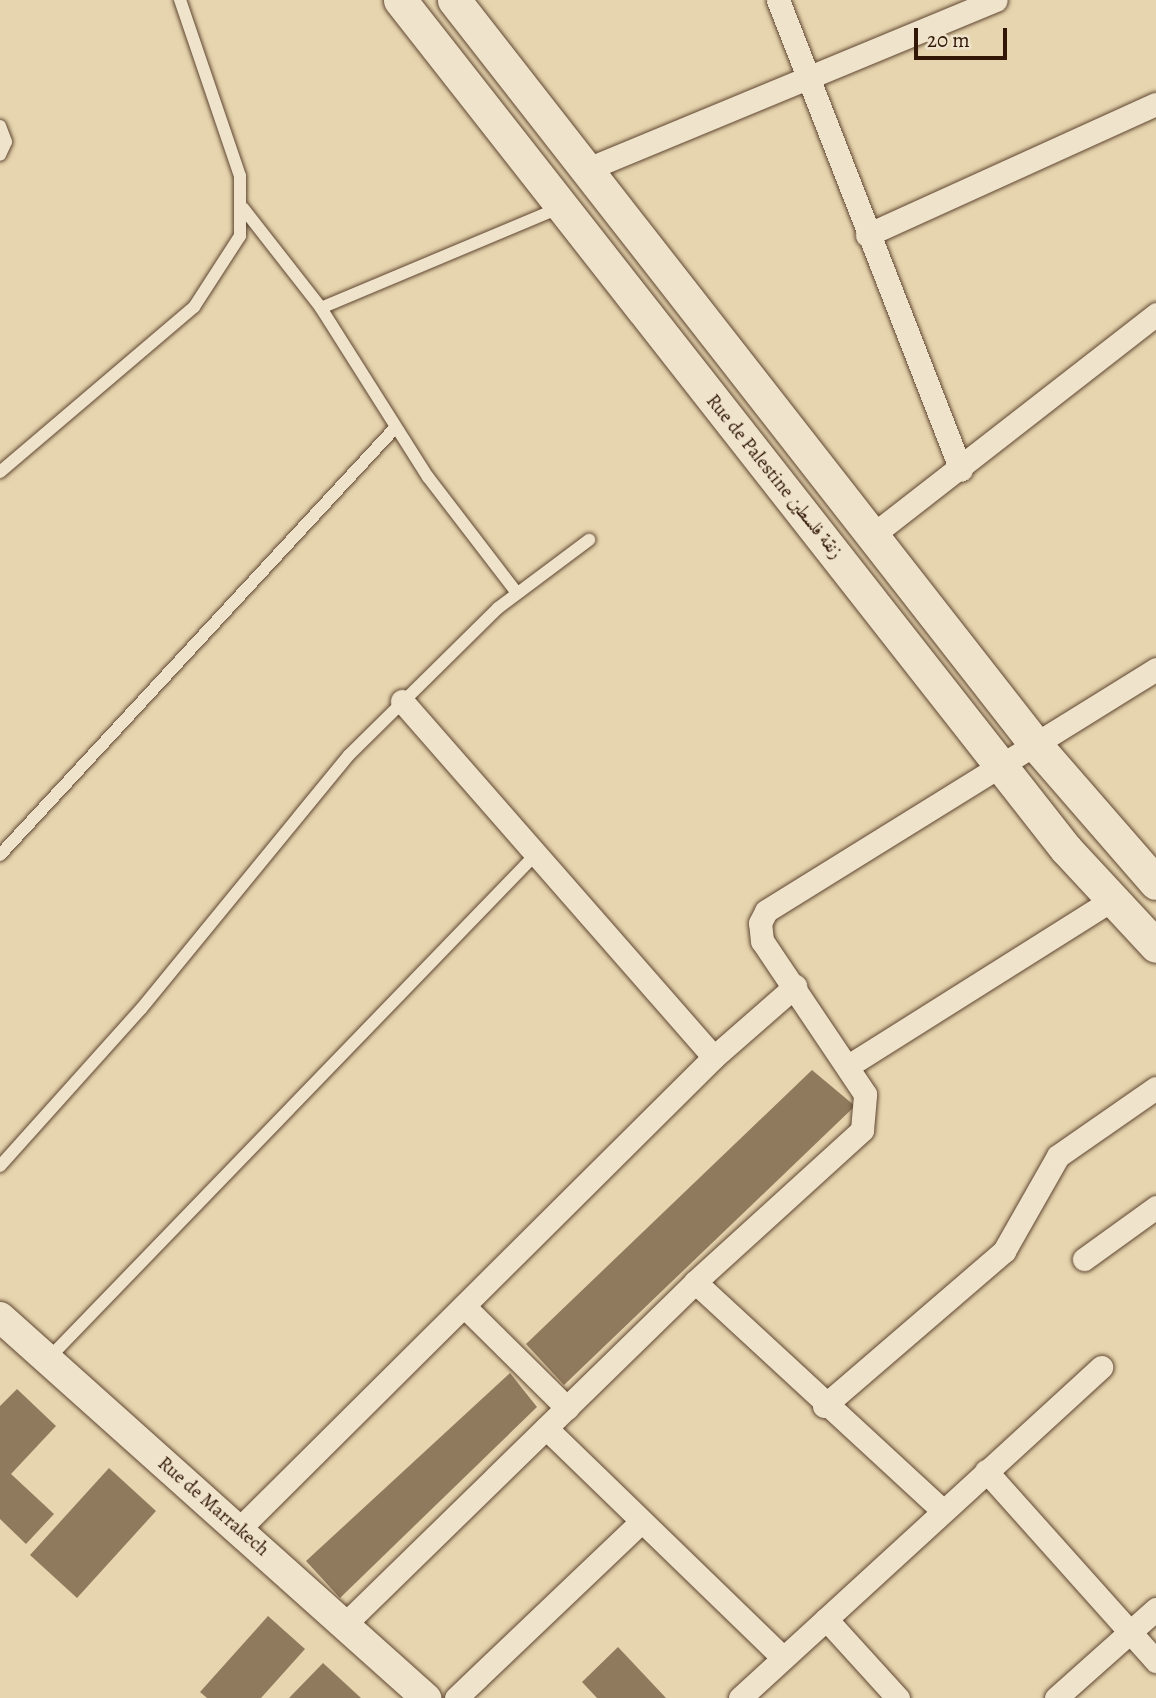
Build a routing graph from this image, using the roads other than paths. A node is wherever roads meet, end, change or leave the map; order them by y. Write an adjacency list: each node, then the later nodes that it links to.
1 (180, 0): 12 (lane)
2 (400, 0): 11 (main road, Rue de Palestine زنقة فلسطين)
3 (454, 0): 10 (main road, Rue de Palestine زنقة فلسطين)
4 (778, 0): 6 (street)
5 (996, 0): 6 (street)
6 (811, 77): 10 (street); 13 (street)
7 (1156, 104): 13 (street)
8 (0, 126): 9 (lane)
9 (0, 155)
10 (590, 168): 19 (main road, Rue de Palestine زنقة فلسطين)
11 (562, 207): 14 (lane); 25 (main road, Rue de Palestine زنقة فلسطين)
12 (243, 208): 14 (lane); 18 (lane)
13 (867, 235): 17 (street)
14 (321, 309): 16 (lane)
15 (1156, 314): 17 (street)
16 (395, 428): 21 (lane); 26 (lane)
17 (961, 470): 19 (street)
18 (0, 472)
19 (870, 537): 24 (main road, Rue de Palestine زنقة فلسطين)
20 (589, 540): 21 (lane)
21 (517, 593): 23 (lane)
22 (1156, 669): 24 (street)
23 (402, 701): 27 (street); 35 (lane)
24 (1035, 744): 25 (street); 28 (main road, Rue de Palestine زنقة فلسطين)
25 (1004, 764): 29 (main road, Rue de Palestine زنقة فلسطين); 31 (street)
26 (0, 855)
27 (534, 856): 32 (street); 41 (lane)
28 (1153, 875)
29 (1112, 900): 30 (main road, Rue de Palestine زنقة فلسطين); 33 (street)
30 (1156, 946)
31 (795, 986): 32 (street); 33 (street)
32 (714, 1057): 39 (street)
33 (848, 1066): 38 (street)
34 (1156, 1088): 43 (street)
35 (0, 1166)
36 (1156, 1207): 37 (street)
37 (1084, 1259)
38 (695, 1282): 43 (street); 44 (street)
39 (464, 1306): 44 (street); 49 (street)
40 (0, 1317): 41 (street, Rue de Marrakech)
41 (48, 1359): 49 (street, Rue de Marrakech)
42 (1101, 1367): 46 (street)
43 (824, 1406): 47 (street)
44 (567, 1408): 45 (street)
45 (546, 1428): 48 (street); 52 (street)
46 (986, 1471): 47 (street); 53 (street)
47 (942, 1510): 51 (street)
48 (639, 1524): 54 (street); 57 (street)
49 (239, 1529): 52 (street, Rue de Marrakech)
50 (1156, 1609): 53 (street)
51 (826, 1619): 54 (street); 59 (street)
52 (344, 1625): 56 (street, Rue de Marrakech)
53 (1131, 1630): 55 (street); 60 (street)
54 (783, 1658): 58 (street)
55 (1156, 1661)
56 (426, 1698)
57 (456, 1698)
58 (740, 1698)
59 (898, 1698)
60 (1056, 1698)

